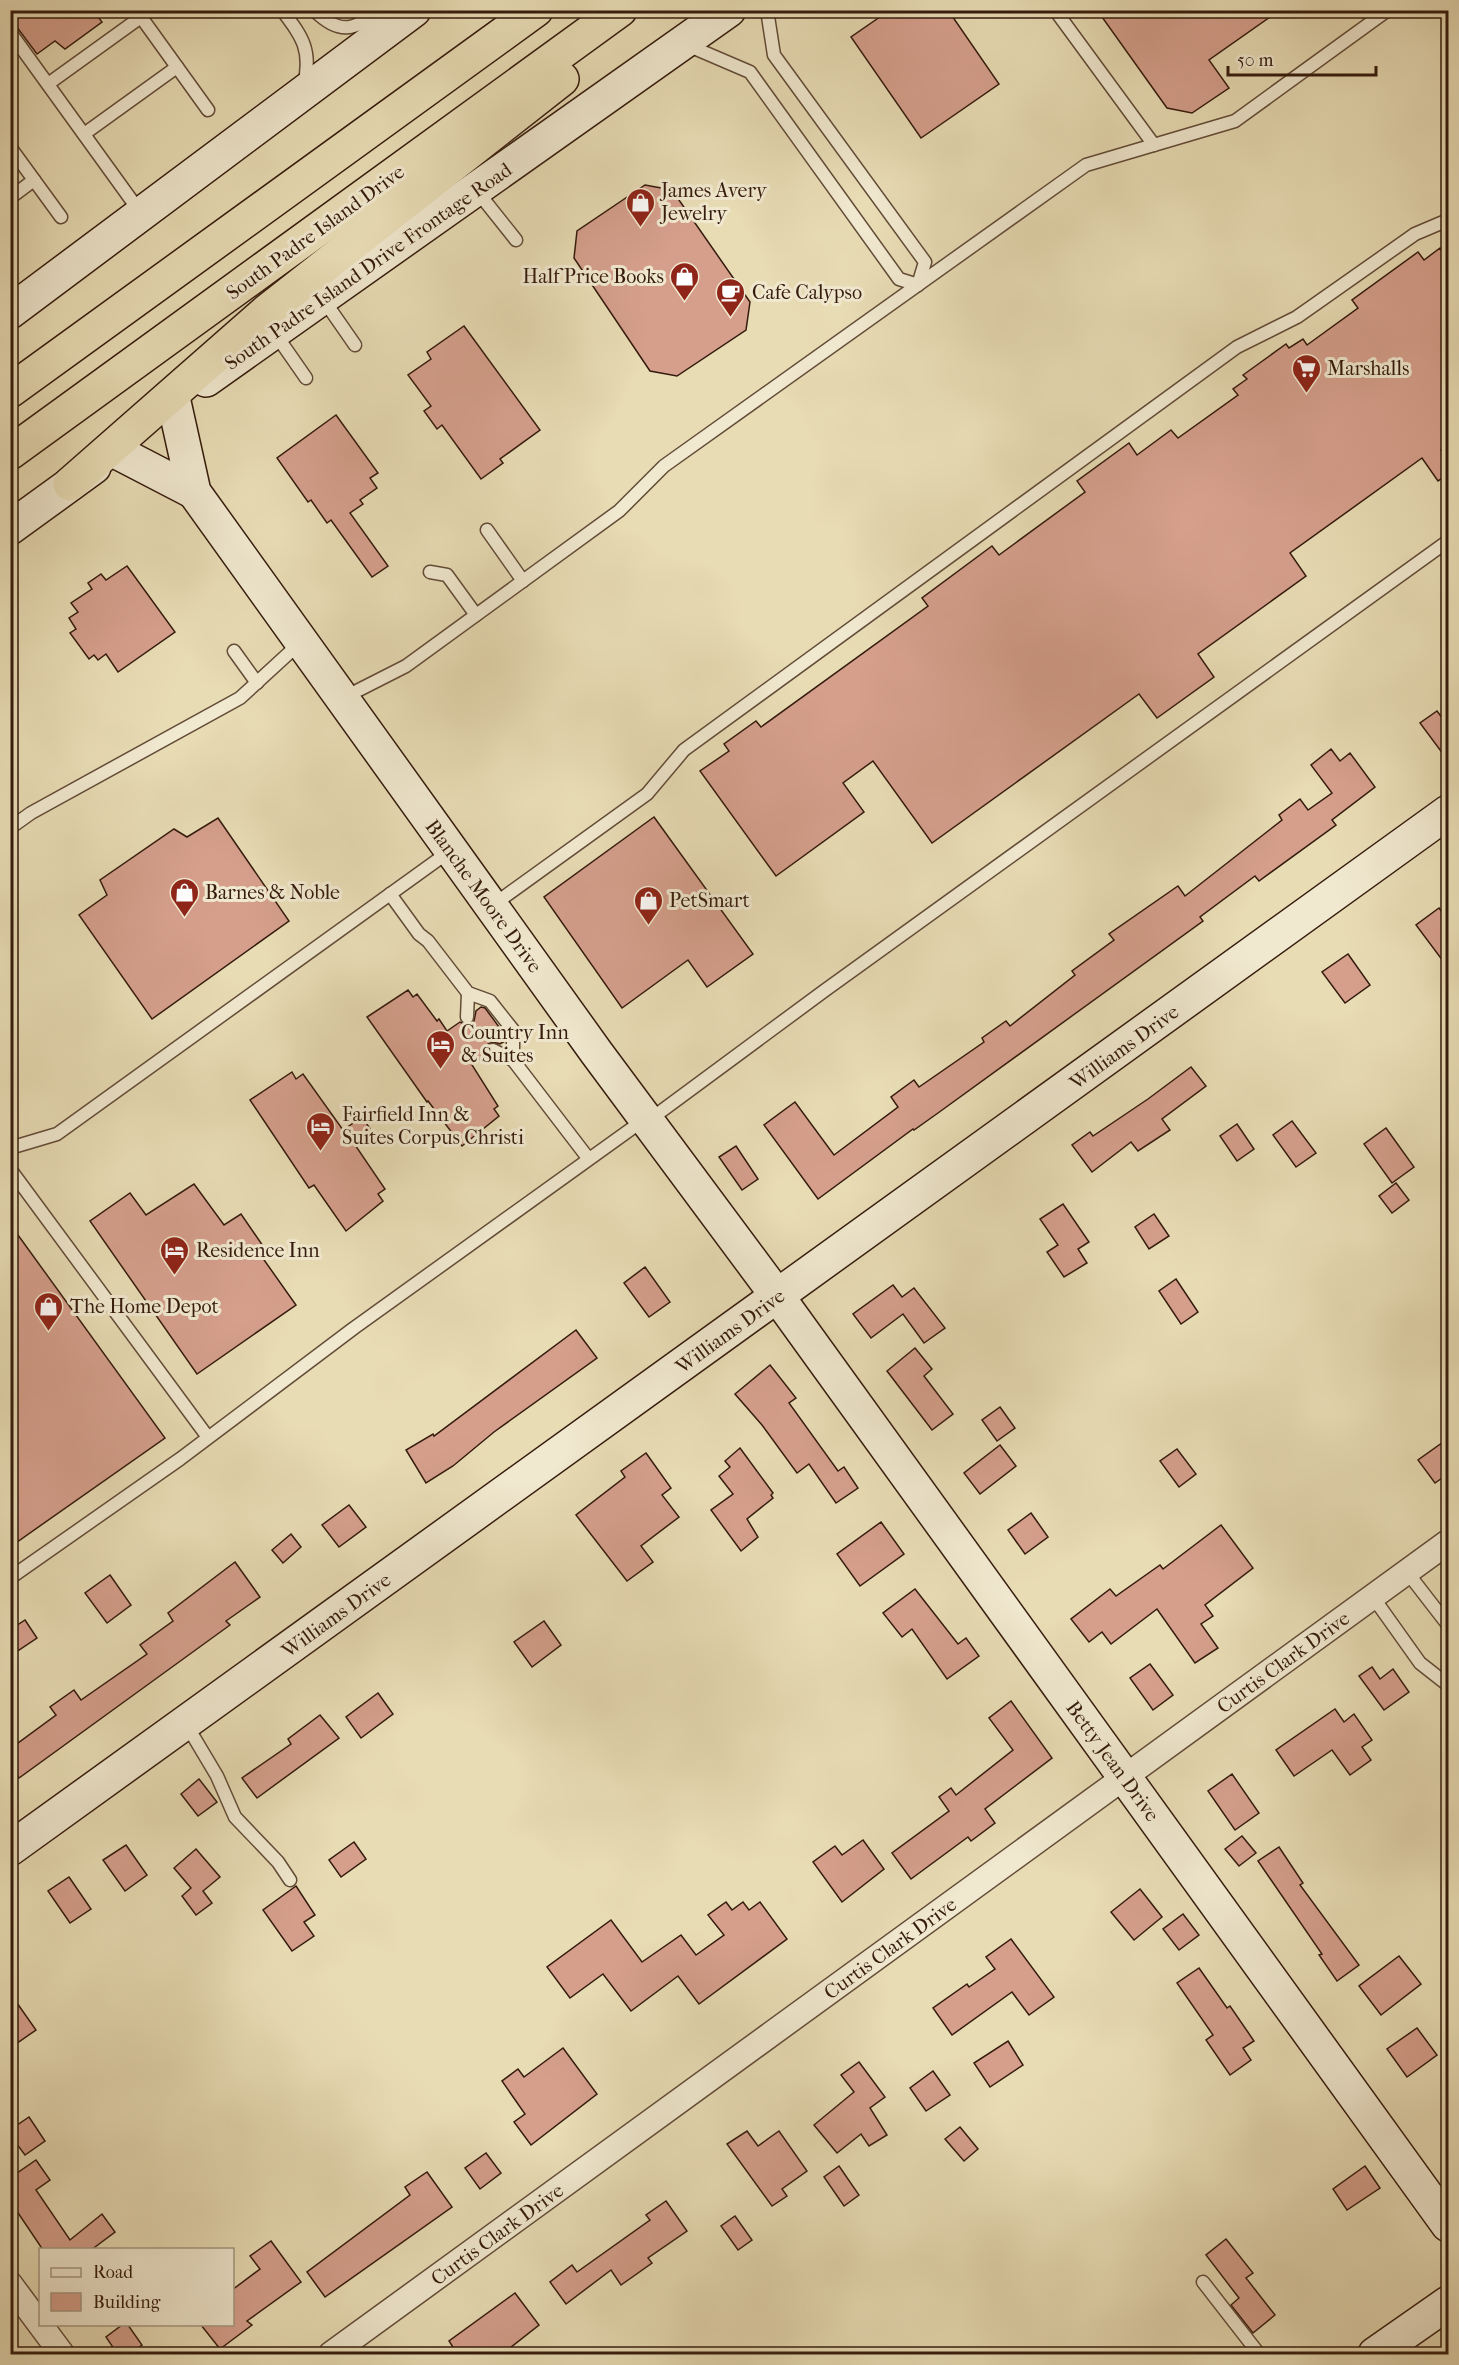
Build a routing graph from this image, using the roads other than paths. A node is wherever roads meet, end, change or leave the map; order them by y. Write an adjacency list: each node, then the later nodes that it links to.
1 (282, 10): 17 (lane)
2 (314, 10): 3 (lane)
3 (381, 10)
4 (414, 10): 17 (street)
5 (536, 10): 35 (highway)
6 (620, 10): 38 (highway, South Padre Island Drive)
7 (631, 10): 39 (highway)
8 (729, 10): 14 (street, South Padre Island Drive Frontage Road)
9 (767, 10): 29 (lane)
10 (1055, 10): 20 (lane)
11 (1388, 10): 20 (lane)
12 (138, 14): 15 (lane); 16 (lane)
13 (10, 32): 16 (lane)
14 (683, 43): 23 (street, South Padre Island Drive Frontage Road); 29 (lane)
15 (177, 67): 18 (lane); 19 (lane)
16 (48, 84): 19 (lane)
17 (302, 95): 25 (street)
18 (208, 110)
19 (84, 134): 25 (lane)
20 (1154, 145): 29 (lane)
21 (10, 147): 22 (lane)
22 (34, 180): 24 (lane); 26 (lane)
23 (477, 190): 28 (lane); 30 (street, South Padre Island Drive Frontage Road)
24 (10, 198)
25 (142, 215): 31 (street)
26 (61, 217)
27 (1449, 220): 55 (lane)
28 (516, 240)
29 (918, 285): 45 (lane)
30 (322, 298): 32 (street, South Padre Island Drive Frontage Road); 33 (lane)
31 (10, 312)
32 (274, 332): 34 (lane); 36 (street, South Padre Island Drive Frontage Road)
33 (355, 345)
34 (306, 378)
35 (10, 391)
36 (174, 402): 37 (street, South Padre Island Drive Frontage Road); 40 (street, Blanche Moore Drive)
37 (116, 451): 39 (street, South Padre Island Drive Frontage Road); 40 (street, Blanche Moore Drive)
38 (10, 453)
39 (70, 484): 41 (street, South Padre Island Drive Frontage Road)
40 (194, 492): 47 (street, Blanche Moore Drive)
41 (10, 528)
42 (487, 530): 45 (lane)
43 (1449, 541): 60 (lane)
44 (430, 572): 46 (lane)
45 (523, 581): 46 (lane)
46 (476, 615): 50 (lane)
47 (302, 642): 49 (lane); 50 (street, Blanche Moore Drive)
48 (234, 651): 49 (lane)
49 (257, 682): 52 (lane)
50 (342, 699): 53 (street, Blanche Moore Drive)
51 (1449, 812): 64 (street, Williams Drive)
52 (10, 828)
53 (451, 850): 54 (lane); 55 (street, Blanche Moore Drive)
54 (390, 894): 56 (lane); 61 (lane)
55 (492, 906): 60 (street, Blanche Moore Drive)
56 (468, 993): 57 (lane); 59 (lane)
57 (467, 1017)
58 (492, 1050): 59 (lane)
59 (513, 1060): 62 (lane)
60 (647, 1120): 62 (lane); 64 (street, Blanche Moore Drive)
61 (10, 1148)
62 (588, 1158): 65 (lane)
63 (10, 1169): 65 (lane)
64 (778, 1297): 72 (street, Williams Drive); 73 (street, Betty Jean Drive)
65 (207, 1436): 68 (lane)
66 (1449, 1542): 67 (street, Curtis Clark Drive)
67 (1407, 1572): 69 (street, Curtis Clark Drive); 70 (lane)
68 (10, 1578)
69 (1373, 1597): 71 (lane); 73 (street, Curtis Clark Drive)
70 (1449, 1625)
71 (1449, 1685)
72 (185, 1723): 74 (street, Williams Drive); 75 (lane)
73 (1124, 1777): 76 (street, Betty Jean Drive); 83 (street, Curtis Clark Drive)
74 (10, 1849)
75 (290, 1880)
76 (1449, 2225)
77 (1203, 2282): 84 (lane)
78 (10, 2284): 80 (street)
79 (1449, 2303): 85 (street)
80 (39, 2324)
81 (41, 2326): 82 (street)
82 (62, 2355)
83 (331, 2355)
84 (1259, 2355)
85 (1375, 2355)

